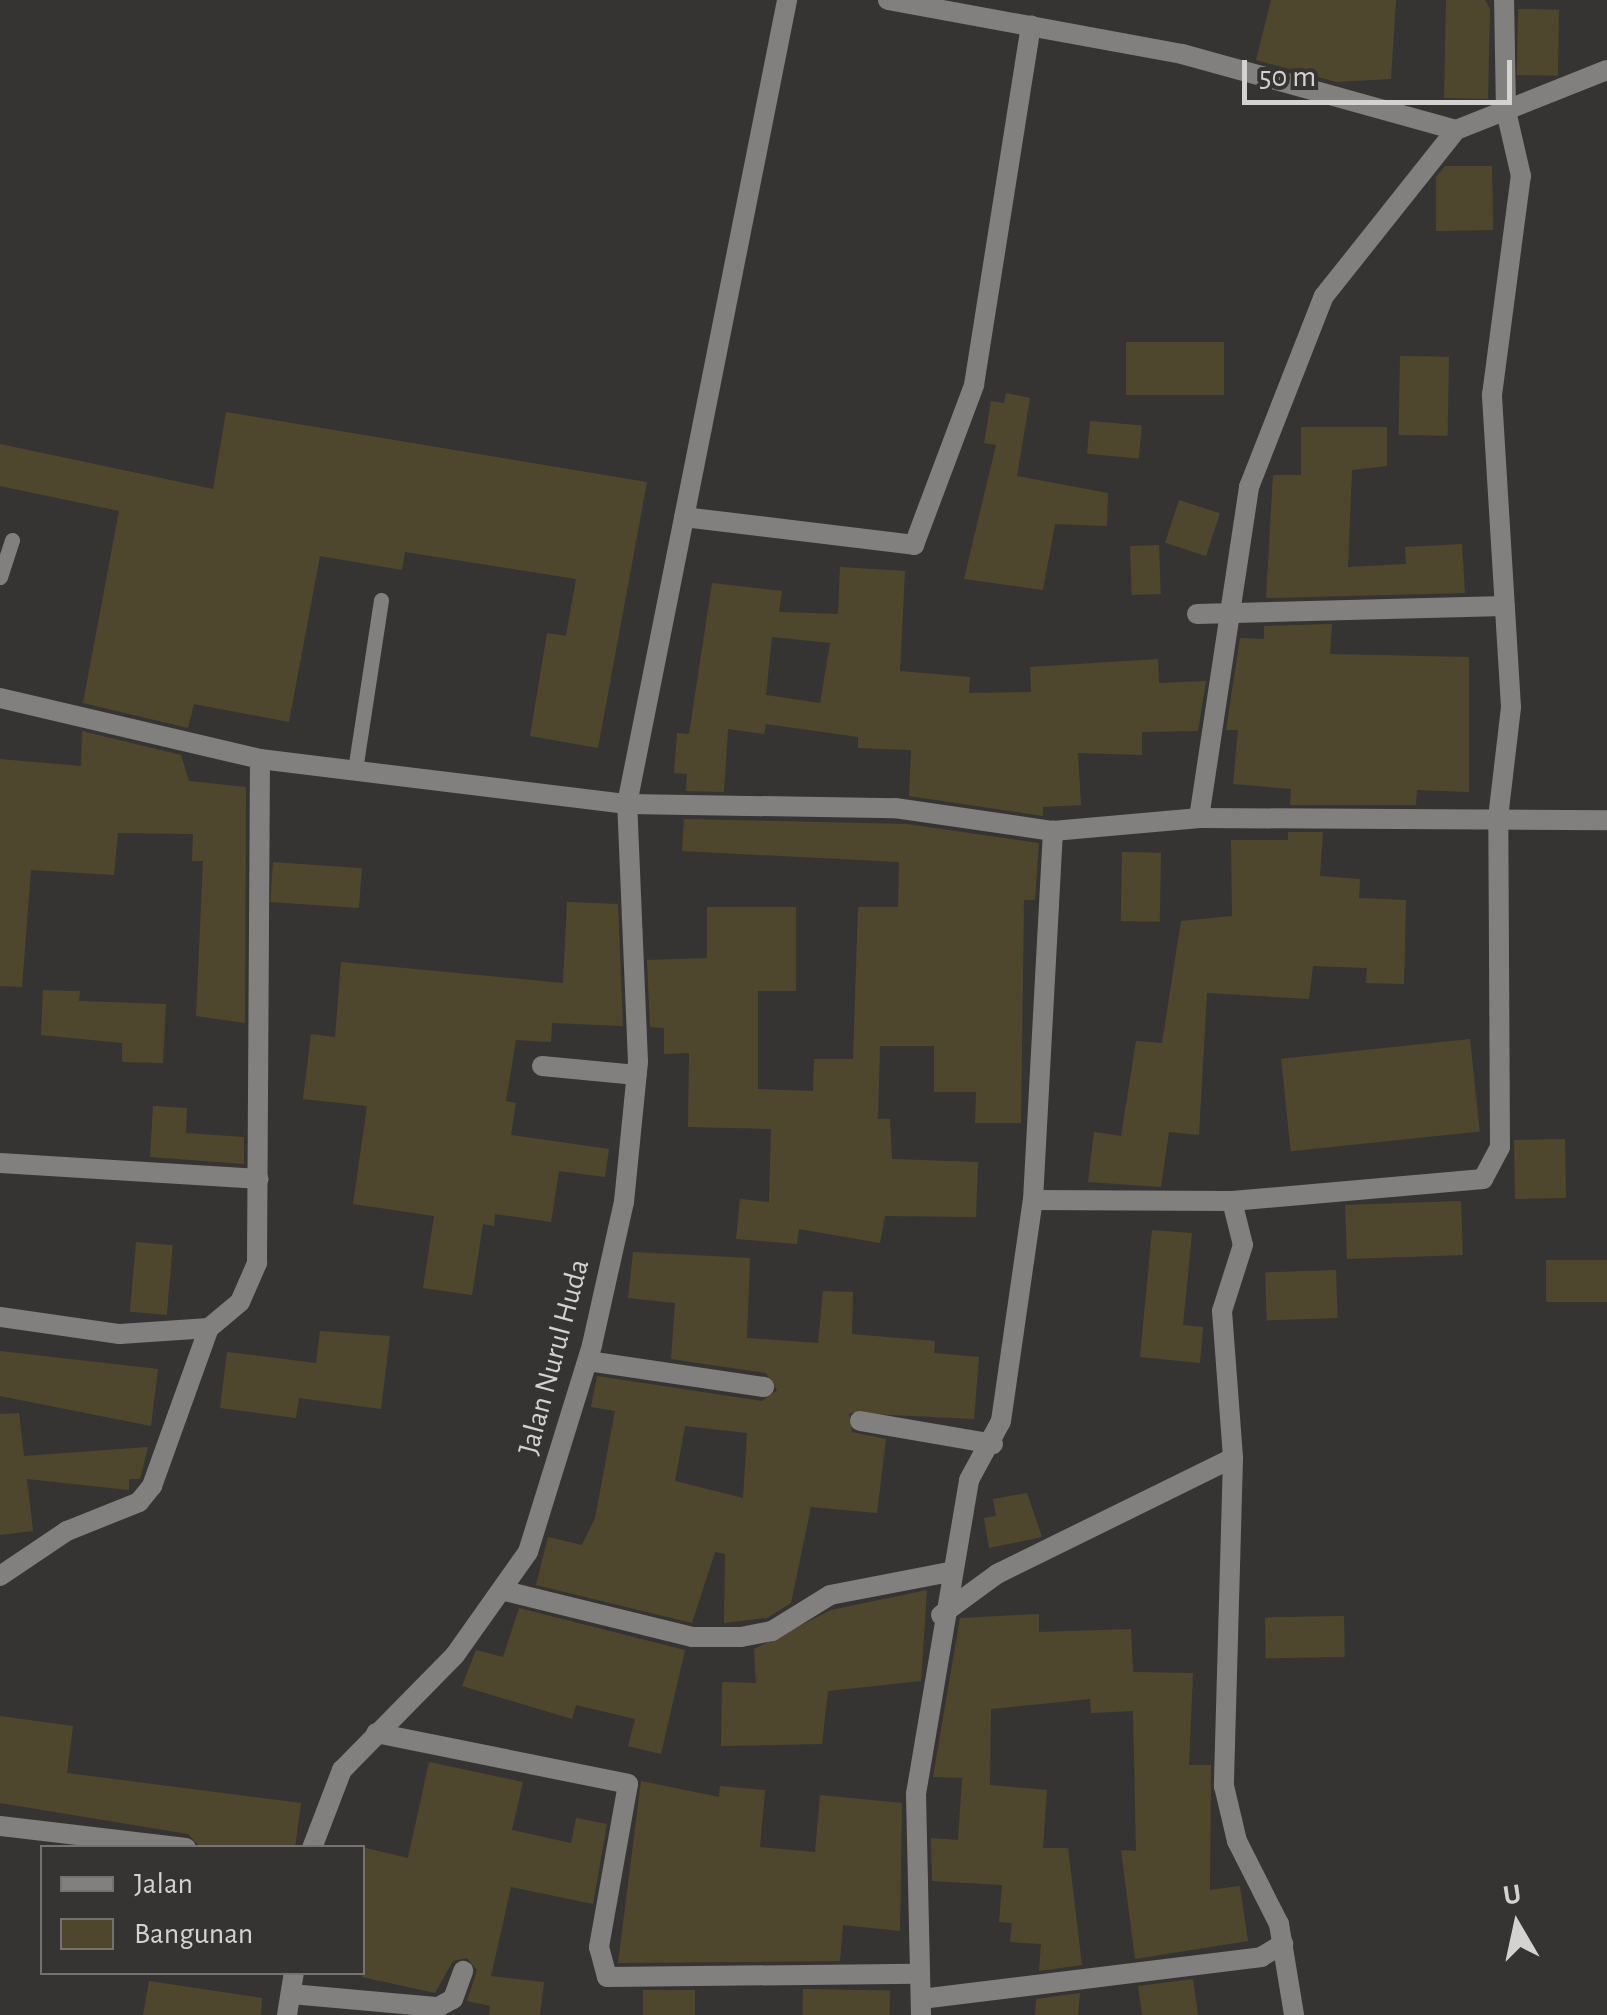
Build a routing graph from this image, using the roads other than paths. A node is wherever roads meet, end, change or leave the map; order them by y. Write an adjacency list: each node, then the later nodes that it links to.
1 (787, 0): 8 (street, Jalan Nurul Huda)
2 (888, 0): 4 (street)
3 (1504, 0): 6 (street)
4 (1031, 24): 7 (street); 8 (street)
5 (1607, 70): 6 (street)
6 (1506, 111): 7 (street); 12 (street)
7 (1456, 130): 13 (street)
8 (684, 517): 18 (street, Jalan Nurul Huda)
9 (12, 540): 10 (lane)
10 (0, 577)
11 (380, 600): 17 (lane)
12 (1505, 606): 13 (street); 20 (street)
13 (1225, 613): 14 (street); 19 (street)
14 (1197, 614)
15 (0, 698): 16 (street)
16 (260, 758): 17 (street); 26 (street)
17 (355, 770): 18 (street)
18 (627, 804): 22 (street); 24 (street, Jalan Nurul Huda)
19 (1198, 818): 20 (street); 22 (street)
20 (1498, 818): 21 (street); 28 (street)
21 (1607, 820)
22 (1053, 830): 27 (street)
23 (542, 1066): 24 (street)
24 (637, 1076): 31 (street, Jalan Nurul Huda)
25 (0, 1162): 26 (street)
26 (258, 1179): 30 (street)
27 (1033, 1200): 28 (street); 34 (street)
28 (1232, 1201): 35 (street)
29 (0, 1317): 30 (street)
30 (210, 1328): 37 (street)
31 (588, 1361): 32 (street); 38 (street, Jalan Nurul Huda)
32 (764, 1387)
33 (860, 1421): 34 (street)
34 (993, 1444): 36 (street)
35 (1232, 1458): 39 (street); 44 (street)
36 (949, 1572): 38 (street); 39 (street)
37 (0, 1576)
38 (505, 1591): 40 (street, Jalan Nurul Huda)
39 (942, 1614): 46 (street)
40 (376, 1733): 43 (street, Jalan Nurul Huda); 46 (street)
41 (0, 1826): 42 (street)
42 (161, 1845)
43 (313, 1845)
44 (1283, 1944): 48 (street); 49 (street)
45 (463, 1971): 47 (street)
46 (917, 1974): 48 (street)
47 (291, 1994)
48 (921, 2007)
49 (1294, 2015)

